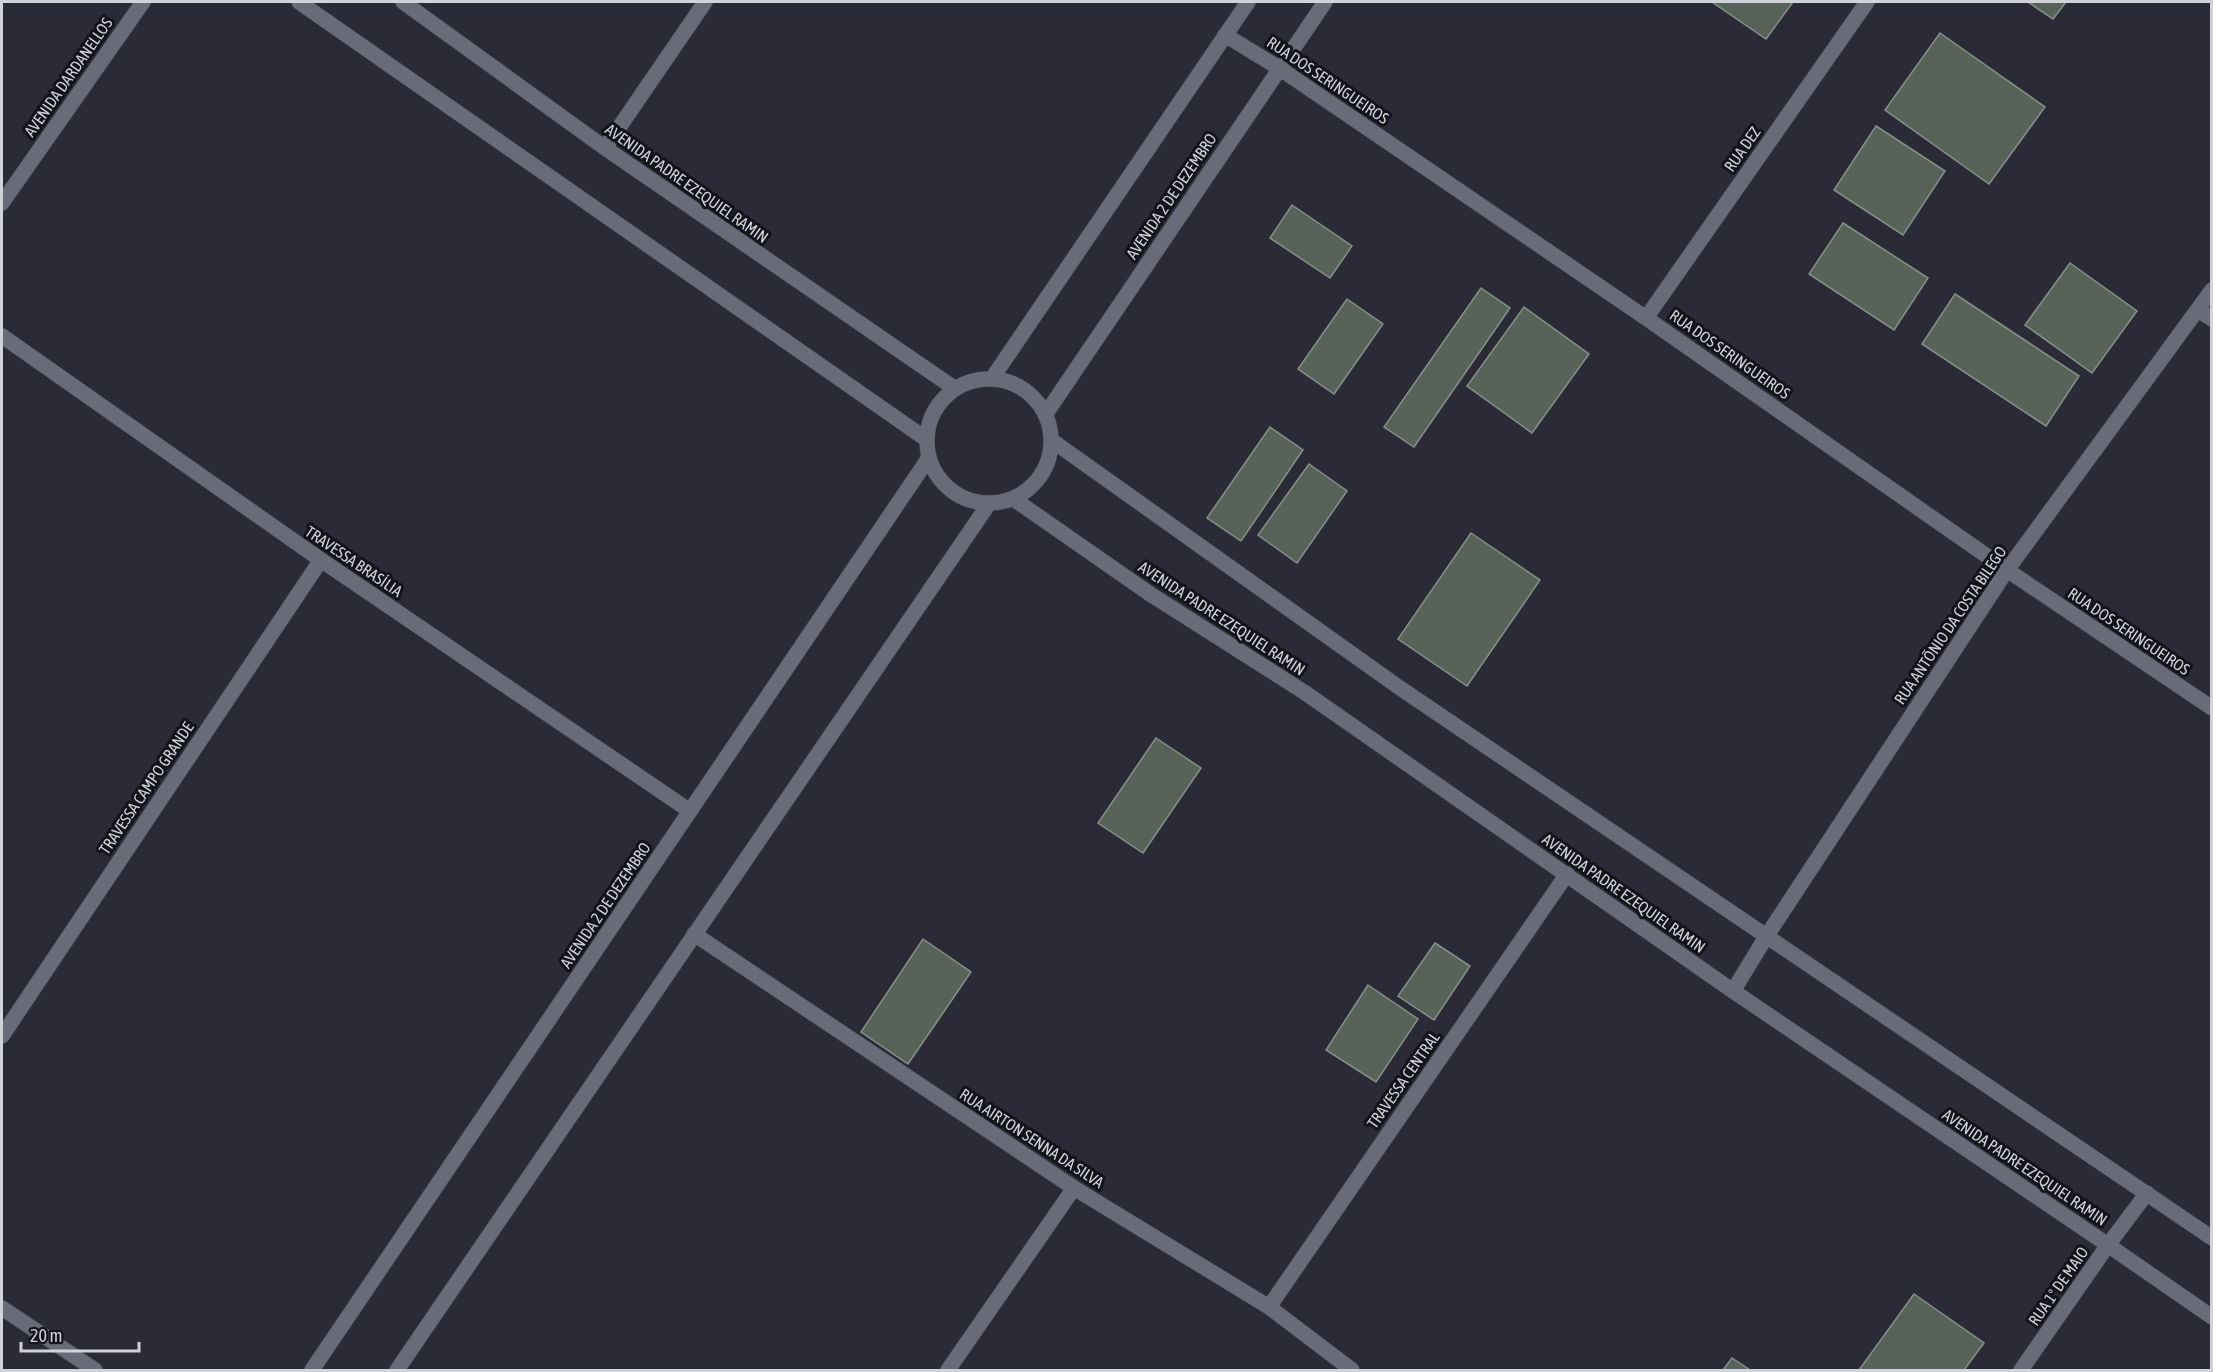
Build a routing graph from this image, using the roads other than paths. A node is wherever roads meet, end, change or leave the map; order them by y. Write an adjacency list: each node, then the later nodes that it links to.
1 (143, 2): 11 (street, AVENIDA DARDANELLOS)
2 (299, 2): 20 (street)
3 (404, 2): 10 (street, AVENIDA PADRE EZEQUIEL RAMIN)
4 (705, 2): 10 (street)
5 (1248, 2): 8 (street)
6 (1325, 2): 9 (street, AVENIDA 2 DE DEZEMBRO)
7 (1867, 2): 14 (street, RUA DEZ)
8 (1225, 34): 9 (street, RUA DOS SERINGUEIROS); 17 (street)
9 (1279, 68): 14 (street, RUA DOS SERINGUEIROS); 19 (street, AVENIDA 2 DE DEZEMBRO)
10 (605, 148): 18 (street, AVENIDA PADRE EZEQUIEL RAMIN)
11 (2, 203)
12 (2211, 290): 13 (street, RUA ANTÕNIO DA COSTA BILEGO)
13 (2198, 310): 15 (street); 26 (street, RUA ANTÕNIO DA COSTA BILEGO)
14 (1646, 318): 26 (street, RUA DOS SERINGUEIROS)
15 (2211, 319)
16 (2, 336): 25 (street, TRAVESSA BRASÍLIA)
17 (993, 377): 18 (street); 19 (street)
18 (954, 388): 20 (street)
19 (1047, 412): 21 (street)
20 (926, 440): 22 (street)
21 (1054, 442): 23 (street); 31 (street)
22 (928, 459): 24 (street); 28 (street, AVENIDA 2 DE DEZEMBRO)
23 (1015, 500): 24 (street); 29 (street, AVENIDA PADRE EZEQUIEL RAMIN)
24 (988, 505): 30 (street)
25 (321, 560): 28 (street, TRAVESSA BRASÍLIA); 33 (street, TRAVESSA CAMPO GRANDE)
26 (2007, 570): 27 (street, RUA DOS SERINGUEIROS); 31 (street, RUA ANTÕNIO DA COSTA BILEGO)
27 (2211, 708)
28 (690, 811): 42 (street, AVENIDA 2 DE DEZEMBRO)
29 (1567, 874): 32 (street, AVENIDA PADRE EZEQUIEL RAMIN); 38 (street, TRAVESSA CENTRAL)
30 (694, 934): 34 (street, RUA AIRTON SENNA DA SILVA); 43 (street)
31 (1766, 937): 32 (street, RUA ANTÕNIO DA COSTA BILEGO); 35 (street)
32 (1733, 991): 37 (street, AVENIDA PADRE EZEQUIEL RAMIN)
33 (2, 1036)
34 (1074, 1188): 38 (street, RUA AIRTON SENNA DA SILVA); 44 (street)
35 (2147, 1193): 36 (street); 37 (street, RUA 1° DE MAIO)
36 (2211, 1238)
37 (2108, 1245): 40 (street, AVENIDA PADRE EZEQUIEL RAMIN); 46 (street, RUA 1° DE MAIO)
38 (1269, 1307): 45 (street, RUA AIRTON SENNA DA SILVA)
39 (2, 1308): 41 (street)
40 (2211, 1317)
41 (95, 1371)
42 (312, 1371)
43 (397, 1371)
44 (948, 1371)
45 (1352, 1371)
46 (2021, 1371)

